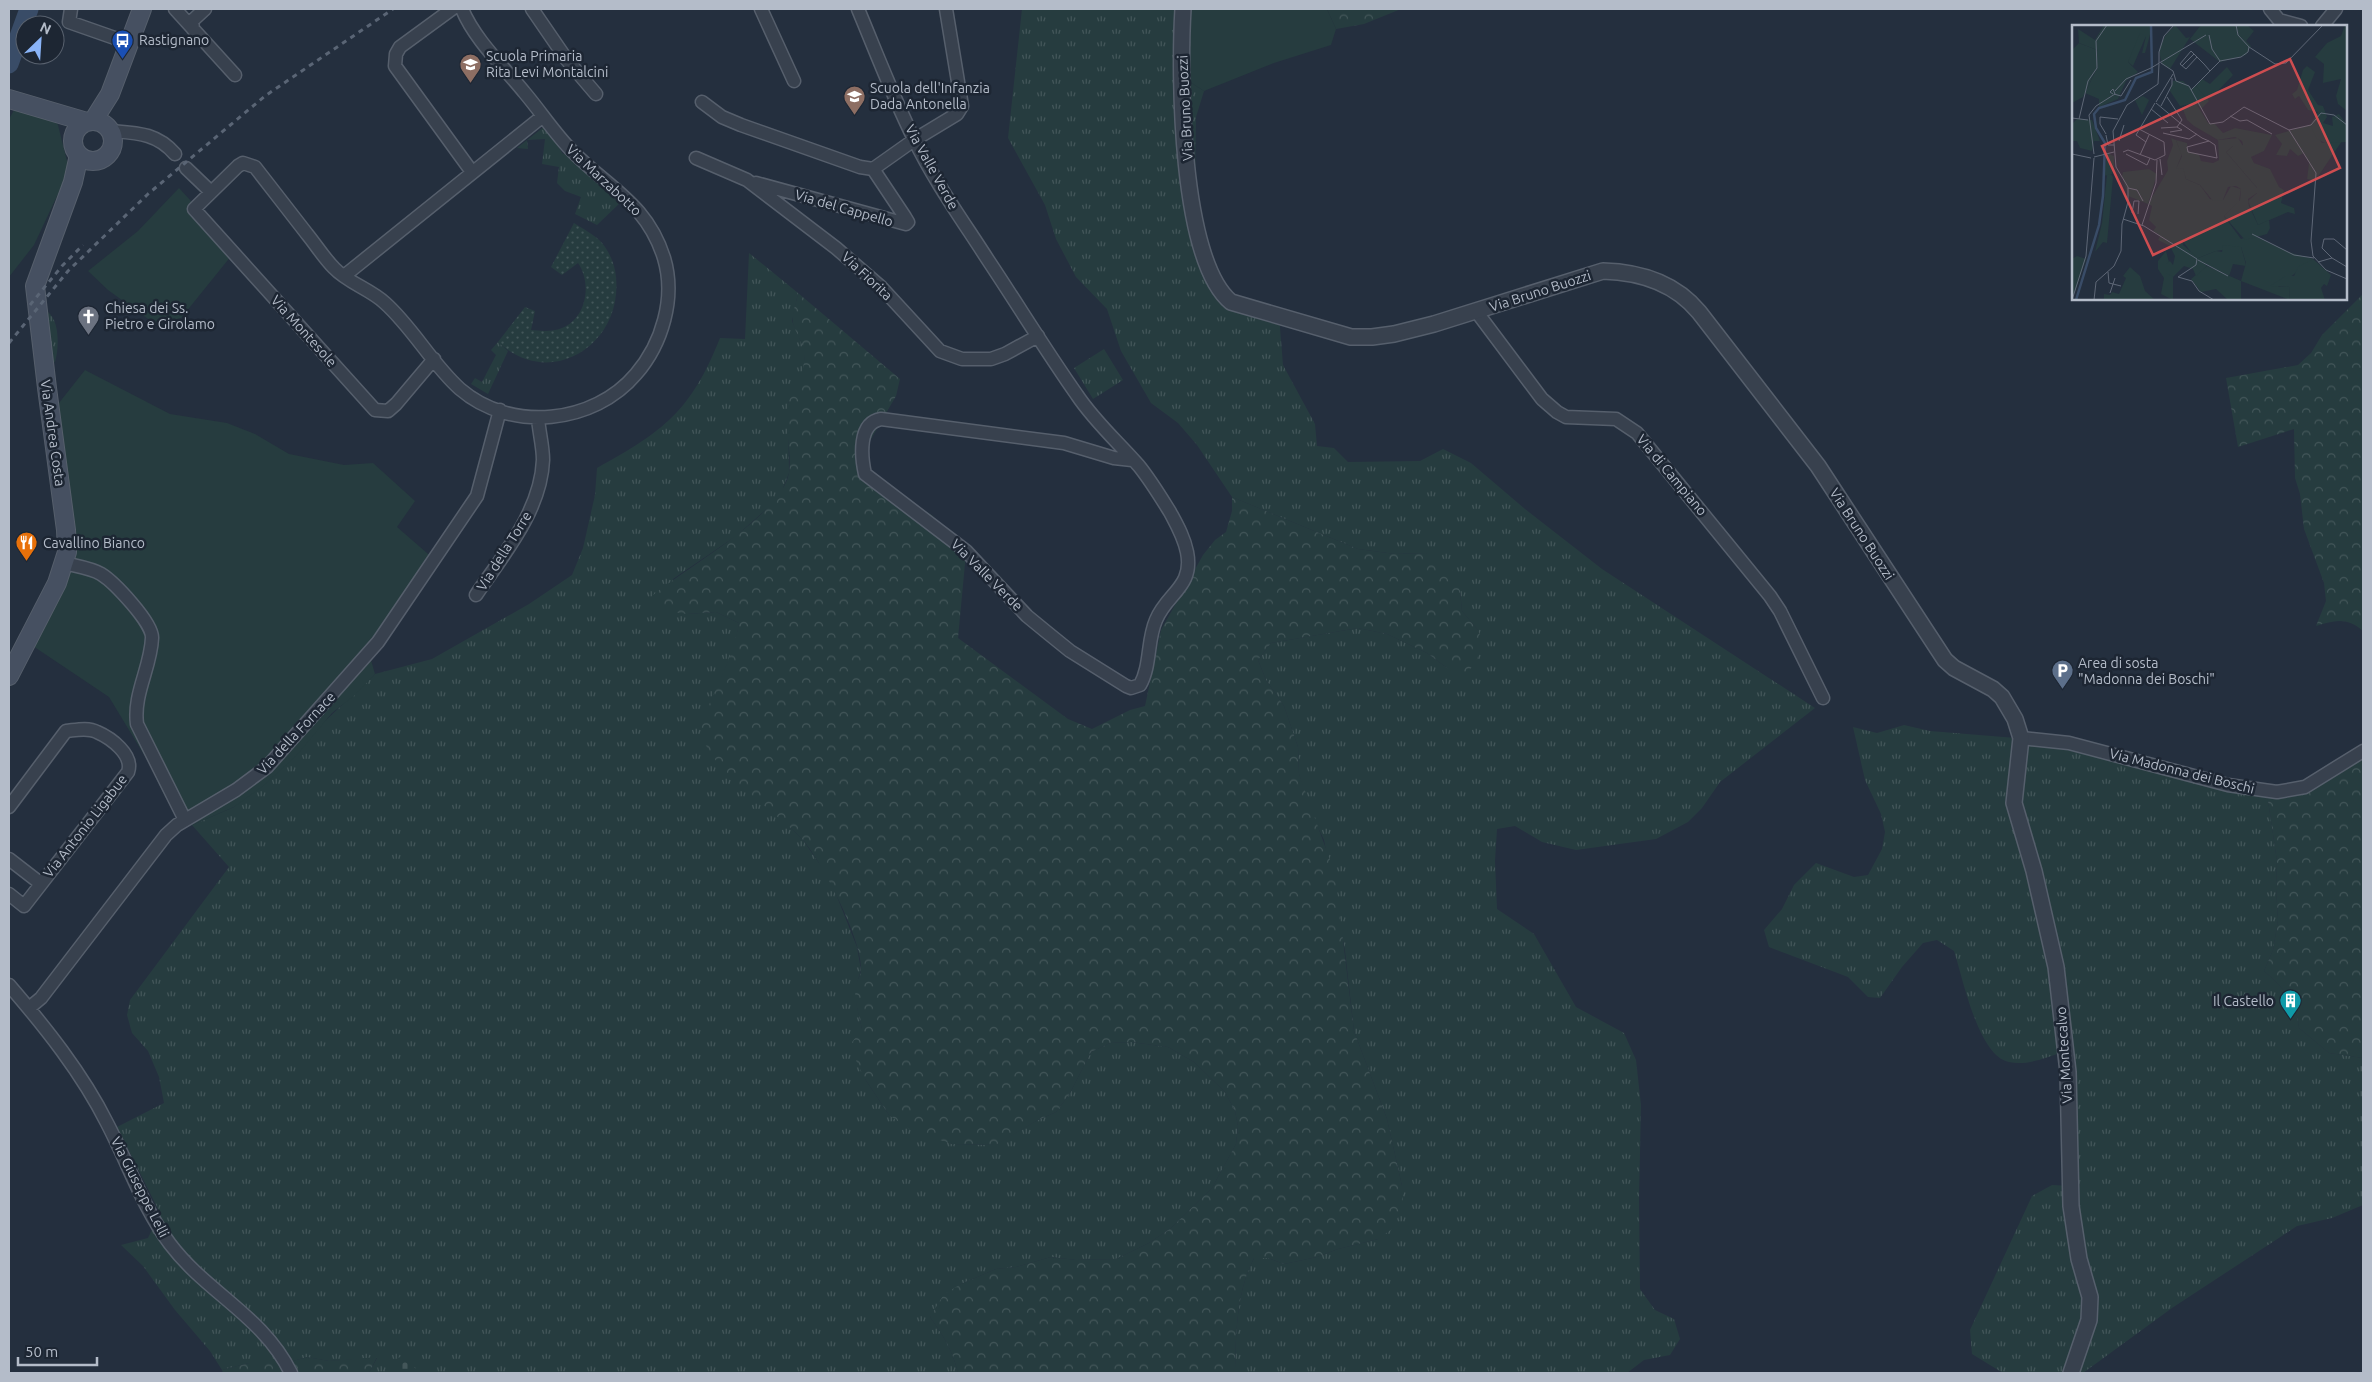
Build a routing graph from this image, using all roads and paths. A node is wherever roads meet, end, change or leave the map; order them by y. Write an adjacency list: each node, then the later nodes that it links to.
1 (71, 9): 17 (street)
2 (142, 9): 17 (main road)
3 (175, 9): 16 (street)
4 (205, 9): 16 (street)
5 (452, 9): 32 (street)
6 (462, 9): 24 (street)
7 (532, 9): 20 (street)
8 (761, 9): 19 (street)
9 (858, 9): 26 (street, Via Valle Verde)
10 (946, 9): 26 (street)
11 (1183, 9): 36 (street, Via Bruno Buozzi)
12 (2270, 9): 14 (street)
13 (2336, 9): 15 (street)
14 (2297, 25)
15 (2323, 25)
16 (193, 29): 18 (street)
17 (129, 42): 25 (main road)
18 (235, 75)
19 (794, 81)
20 (596, 94)
21 (9, 99): 23 (main road)
22 (702, 102): 31 (street)
23 (55, 112): 25 (main road); 27 (main road)
24 (542, 116): 32 (street); 40 (street, Via Marzabotto)
25 (100, 125): 27 (main road); 27 (main road); 28 (street)
26 (914, 140): 31 (street); 37 (street, Via Valle Verde)
27 (81, 151): 42 (main road, Via Andrea Costa)
28 (175, 154)
29 (696, 158): 33 (street, Via Fiorita)
30 (186, 168): 34 (street)
31 (873, 169): 33 (street, Via del Cappello)
32 (472, 172): 35 (street)
33 (747, 180): 37 (street, Via Fiorita)
34 (211, 192): 35 (street, Via Marzabotto); 38 (street, Via Montesole)
35 (344, 276): 38 (street, Via Marzabotto)
36 (1476, 311): 45 (street, Via di Campiano); 46 (street, Via Bruno Buozzi)
37 (1038, 336): 41 (street, Via Valle Verde)
38 (434, 359): 39 (street, Via Marzabotto)
39 (500, 410): 40 (street, Via Marzabotto); 49 (street, Via della Fornace)
40 (538, 418): 43 (street, Via della Torre)
41 (1132, 460): 41 (street, Via Valle Verde)
42 (64, 563): 44 (main road, Via Andrea Costa); 49 (street)
43 (476, 595)
44 (9, 676)
45 (1823, 698)
46 (2021, 738): 47 (street, Via Madonna dei Boschi); 56 (street, Via Montecalvo)
47 (2363, 751)
48 (9, 807): 51 (street, Via Antonio Ligabue)
49 (186, 820): 54 (street, Via della Fornace)
50 (9, 859): 51 (street, Via Antonio Ligabue)
51 (40, 883): 52 (street, Via Antonio Ligabue)
52 (9, 894)
53 (9, 985): 54 (street, Via Giuseppe Lelli)
54 (29, 1008): 55 (street, Via Giuseppe Lelli)
55 (291, 1373)
56 (2071, 1373)

